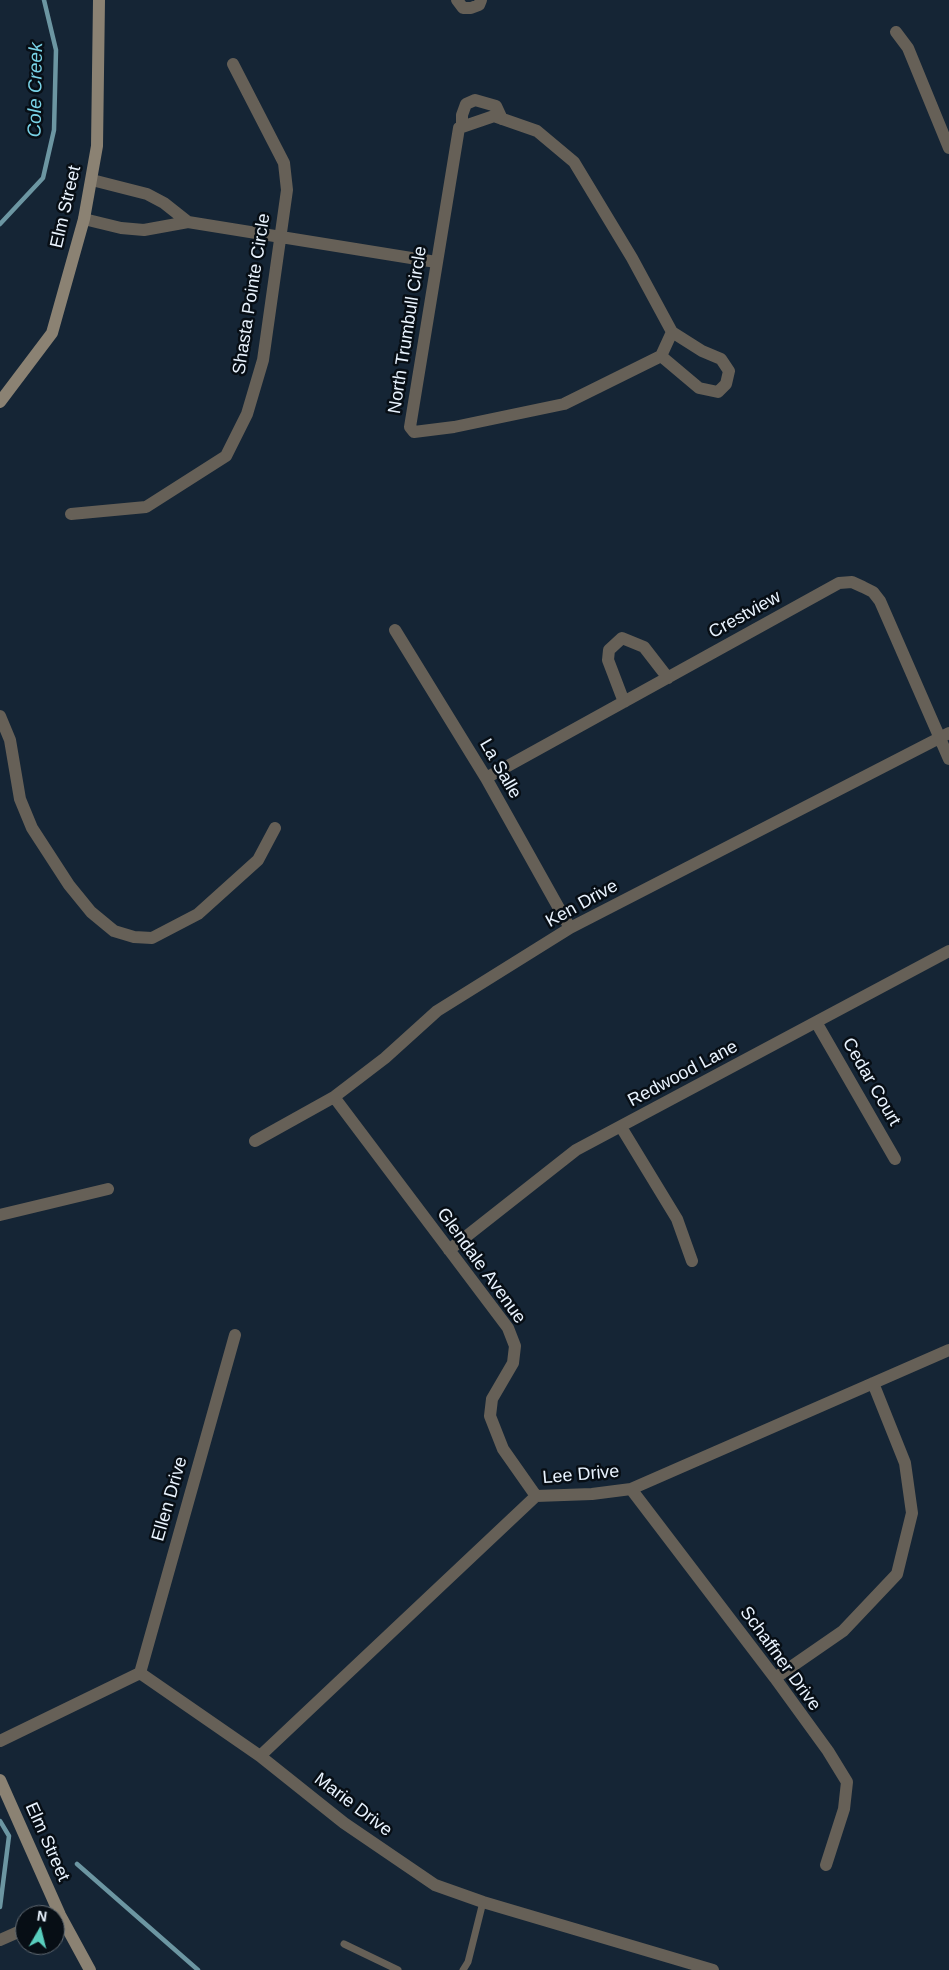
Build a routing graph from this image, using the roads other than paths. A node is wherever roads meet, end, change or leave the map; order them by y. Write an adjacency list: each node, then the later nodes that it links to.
1 (100, 0): 9 (main road, Elm Street)
2 (457, 0): 3 (street)
3 (482, 0)
4 (896, 32): 8 (street)
5 (233, 64): 12 (street, Shasta Pointe Circle)
6 (502, 119): 7 (street, North Trumbull Circle); 7 (street, North Trumbull Circle); 14 (street, North Trumbull Circle)
7 (462, 126): 13 (street, North Trumbull Circle)
8 (949, 148)
9 (92, 180): 10 (main road, Elm Street); 11 (street)
10 (84, 219): 11 (street); 16 (main road, Elm Street)
11 (188, 222): 12 (street)
12 (280, 237): 13 (street); 17 (street, Shasta Pointe Circle)
13 (436, 262): 15 (street, North Trumbull Circle)
14 (672, 332): 15 (street); 15 (street, North Trumbull Circle)
15 (660, 356)
16 (0, 402)
17 (70, 514)
18 (394, 630): 24 (street, La Salle)
19 (668, 678): 20 (street, Crestview); 20 (street); 22 (street, Crestview)
20 (624, 702): 24 (street, Crestview)
21 (0, 716): 25 (street)
22 (944, 736): 23 (street); 26 (street, Ken Drive)
23 (949, 759)
24 (486, 778): 26 (street, La Salle)
25 (275, 828)
26 (570, 928): 29 (street, Ken Drive)
27 (949, 950): 28 (street, Redwood Lane)
28 (816, 1022): 30 (street, Redwood Lane); 32 (street, Cedar Court)
29 (334, 1097): 31 (street, Ken Drive); 35 (street, Glendale Avenue)
30 (621, 1127): 35 (street, Redwood Lane); 36 (street)
31 (255, 1141)
32 (895, 1159)
33 (108, 1189): 34 (street)
34 (0, 1215)
35 (449, 1250): 41 (street, Glendale Avenue)
36 (692, 1261)
37 (235, 1335): 42 (street, Ellen Drive)
38 (949, 1350): 39 (street, Lee Drive)
39 (873, 1383): 40 (street, Lee Drive); 43 (street)
40 (631, 1489): 41 (street, Lee Drive); 43 (street, Schaffner Drive)
41 (536, 1496): 45 (street, Lee Drive)
42 (140, 1673): 44 (street); 45 (street, Marie Drive)
43 (775, 1678): 47 (street, Schaffner Drive)
44 (0, 1741)
45 (260, 1756): 48 (street, Marie Drive)
46 (0, 1780): 49 (main road, Elm Street)
47 (826, 1865)
48 (483, 1902): 56 (lane); 57 (street, Marie Drive)
49 (52, 1905)
50 (65, 1929): 54 (main road, Elm Street)
51 (15, 1933): 52 (street)
52 (0, 1940)
53 (344, 1944): 55 (lane)
54 (90, 1970)
55 (398, 1970)
56 (463, 1970)
57 (713, 1970)

